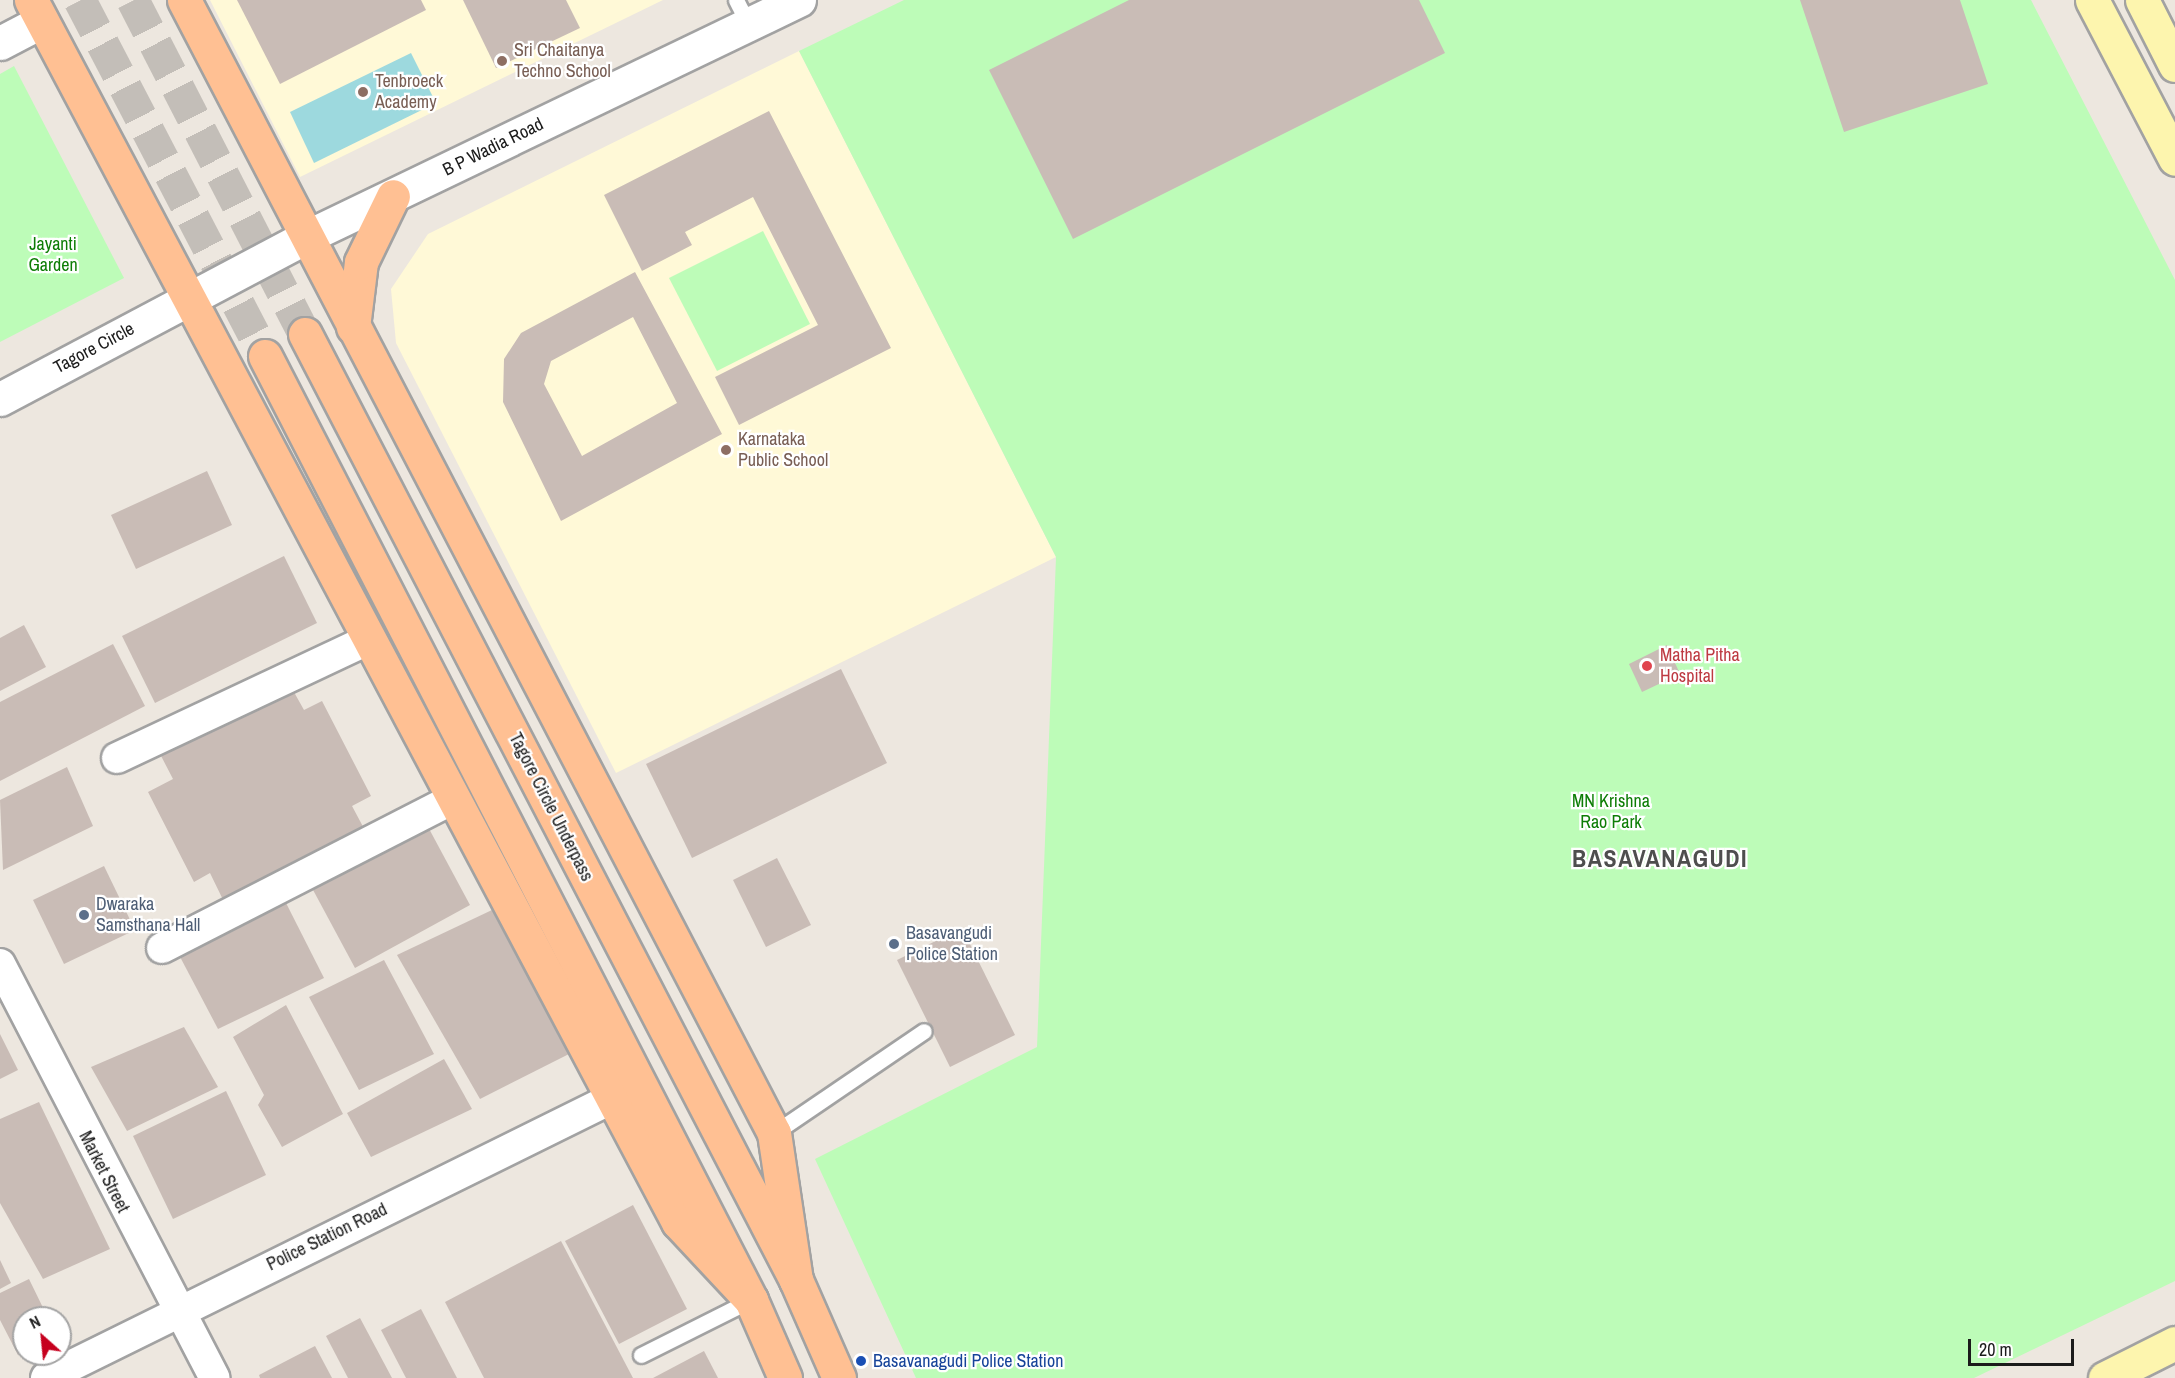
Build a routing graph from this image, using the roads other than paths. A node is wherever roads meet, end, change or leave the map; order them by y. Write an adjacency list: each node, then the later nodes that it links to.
1 (184, 0): 11 (main road)
2 (799, 0): 6 (street, B P Wadia Road)
3 (2092, 0): 9 (main road)
4 (2142, 0): 8 (main road)
5 (36, 11): 7 (street); 12 (main road)
6 (742, 12): 10 (street, B P Wadia Road)
7 (0, 43)
8 (2175, 65)
9 (2175, 159)
10 (393, 196): 11 (street, B P Wadia Road); 13 (main road)
11 (306, 237): 12 (street, B P Wadia Road); 13 (main road)
12 (189, 297): 16 (street, Tagore Circle); 17 (main road)
13 (353, 327): 24 (main road)
14 (305, 334): 25 (main road, Tagore Circle Underpass)
15 (266, 356): 26 (main road)
16 (0, 399)
17 (366, 641): 18 (street); 19 (main road)
18 (117, 758)
19 (453, 799): 20 (street); 23 (main road)
20 (162, 948)
21 (0, 964): 27 (street, Market Street)
22 (924, 1031): 24 (lane)
23 (611, 1099): 26 (main road); 27 (street, Police Station Road)
24 (774, 1133): 25 (main road)
25 (796, 1280): 33 (main road)
26 (752, 1300): 29 (lane); 32 (main road)
27 (176, 1311): 30 (street, Police Station Road); 31 (street, Market Street)
28 (2175, 1343): 34 (main road)
29 (641, 1355)
30 (46, 1378)
31 (215, 1378)
32 (785, 1378)
33 (839, 1378)
34 (2105, 1378)

